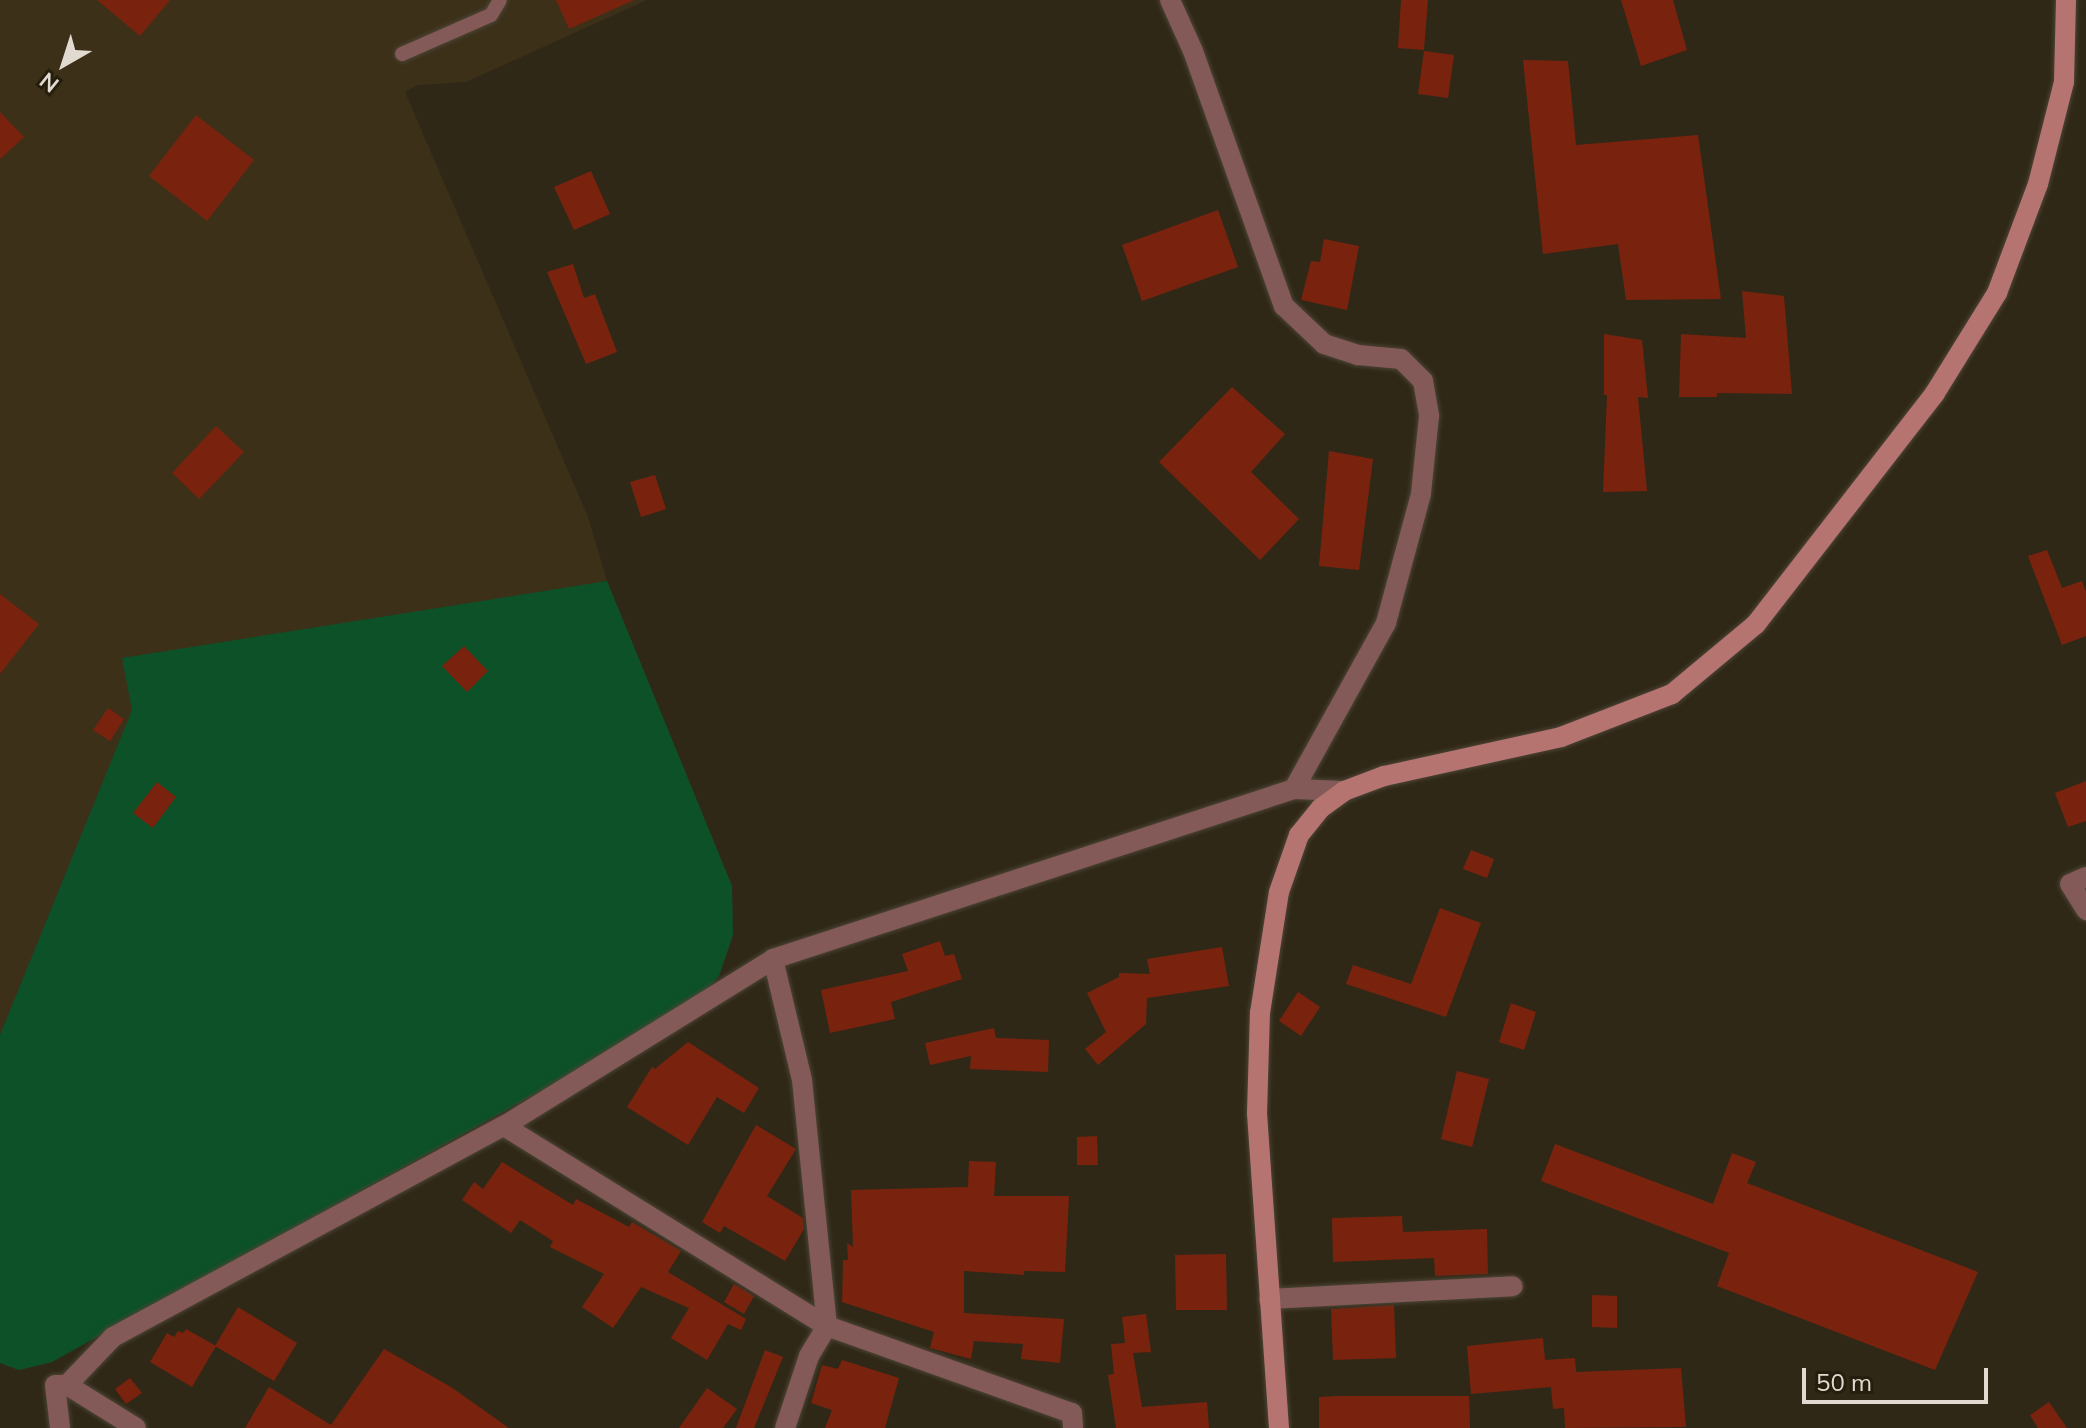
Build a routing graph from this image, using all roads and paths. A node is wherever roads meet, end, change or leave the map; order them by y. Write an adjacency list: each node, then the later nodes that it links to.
1 (500, 0): 4 (lane)
2 (1170, 0): 5 (street)
3 (2066, 0): 6 (street)
4 (402, 54)
5 (1294, 789): 6 (street); 9 (street)
6 (1344, 791): 12 (street)
7 (2086, 877): 8 (street)
8 (2086, 910)
9 (773, 959): 10 (street); 13 (street)
10 (504, 1126): 13 (street); 14 (street)
11 (1513, 1286): 12 (street)
12 (1269, 1299): 19 (street)
13 (827, 1326): 17 (street); 18 (street)
14 (67, 1385): 15 (street); 16 (street)
15 (60, 1428)
16 (136, 1428)
17 (785, 1428)
18 (1073, 1428)
19 (1279, 1428)

